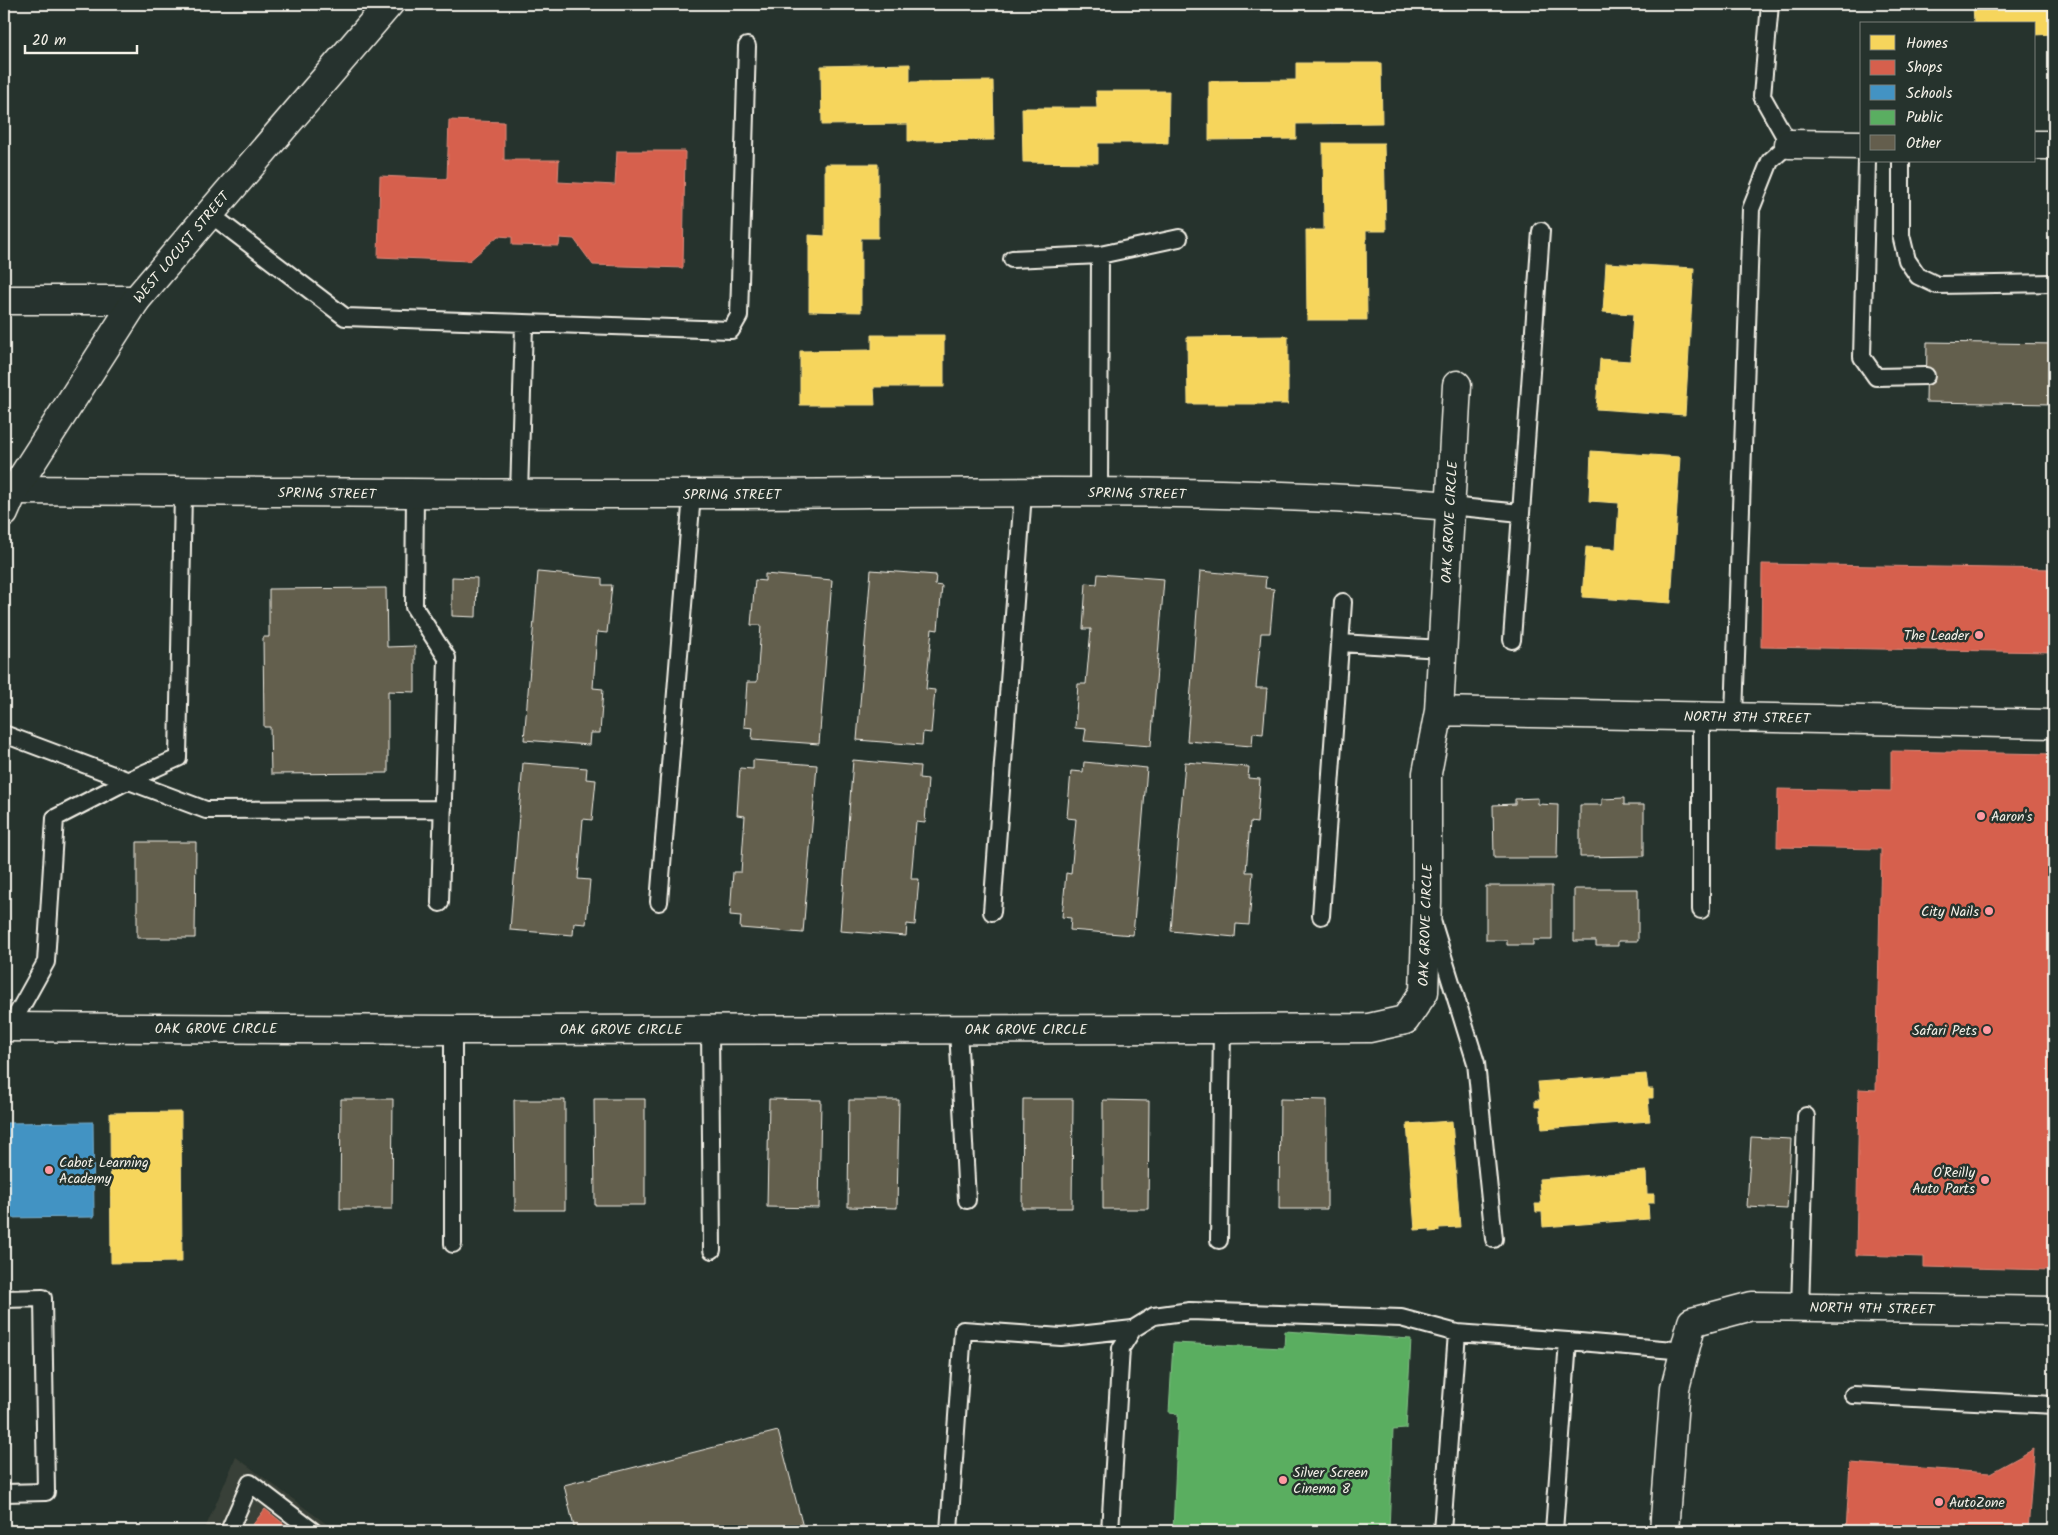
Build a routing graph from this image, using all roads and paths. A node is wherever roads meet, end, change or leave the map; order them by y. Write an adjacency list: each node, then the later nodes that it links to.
1 (389, 4): 10 (street, WEST LOCUST STREET)
2 (1770, 4): 4 (lane)
3 (747, 46): 18 (lane)
4 (1789, 144): 5 (street); 36 (lane)
5 (1860, 145)
6 (2036, 145): 7 (street)
7 (2054, 145)
8 (1867, 162): 19 (lane)
9 (1901, 162): 15 (lane)
10 (210, 214): 17 (street, WEST LOCUST STREET); 18 (lane)
11 (1542, 231): 29 (lane)
12 (1179, 238): 13 (lane)
13 (1100, 254): 14 (lane); 23 (lane)
14 (1012, 259)
15 (2054, 283)
16 (4, 297): 17 (street)
17 (136, 300): 27 (street, WEST LOCUST STREET)
18 (524, 324): 25 (lane)
19 (1926, 376)
20 (1457, 385): 28 (street, OAK GROVE CIRCLE)
21 (183, 492): 24 (street, SPRING STREET); 27 (street, SPRING STREET); 39 (lane)
22 (1023, 492): 23 (street, SPRING STREET); 26 (street, SPRING STREET); 45 (lane)
23 (1099, 492): 28 (street, SPRING STREET)
24 (415, 494): 25 (street, SPRING STREET); 40 (lane)
25 (519, 494): 26 (street, SPRING STREET)
26 (692, 494): 41 (lane)
27 (9, 501)
28 (1450, 506): 29 (lane); 33 (street, OAK GROVE CIRCLE)
29 (1522, 512): 31 (lane)
30 (1343, 602): 32 (lane)
31 (1512, 640)
32 (1340, 642): 33 (lane); 46 (lane)
33 (1442, 650): 34 (street, OAK GROVE CIRCLE)
34 (1439, 711): 35 (street, NORTH 8TH STREET); 42 (street, OAK GROVE CIRCLE)
35 (1702, 716): 36 (street, NORTH 8TH STREET); 44 (lane)
36 (1734, 717): 37 (street, NORTH 8TH STREET)
37 (2054, 724)
38 (4, 734): 39 (lane)
39 (129, 780): 40 (lane); 47 (lane)
40 (443, 809): 43 (lane)
41 (660, 902)
42 (1427, 902): 50 (street, OAK GROVE CIRCLE); 54 (lane)
43 (440, 903)
44 (1701, 910)
45 (992, 912)
46 (1321, 916)
47 (7, 1027): 51 (street, OAK GROVE CIRCLE)
48 (710, 1029): 49 (street, OAK GROVE CIRCLE); 51 (street, OAK GROVE CIRCLE); 57 (lane)
49 (958, 1029): 50 (street, OAK GROVE CIRCLE); 53 (lane)
50 (1222, 1029): 55 (lane)
51 (453, 1030): 56 (lane)
52 (1806, 1116): 59 (lane)
53 (966, 1200)
54 (1494, 1239)
55 (1219, 1240)
56 (453, 1244)
57 (712, 1250)
58 (4, 1299): 67 (lane)
59 (1800, 1307): 60 (street, NORTH 9TH STREET); 64 (street, NORTH 9TH STREET)
60 (2054, 1311)
61 (1133, 1329): 62 (lane); 70 (lane); 71 (lane)
62 (1457, 1333): 63 (lane); 72 (lane)
63 (1568, 1341): 64 (lane); 73 (lane)
64 (1684, 1351): 74 (street)
65 (1853, 1395): 66 (lane)
66 (2054, 1405)
67 (4, 1493)
68 (229, 1531): 69 (lane)
69 (313, 1531)
70 (949, 1531)
71 (1110, 1531)
72 (1442, 1531)
73 (1554, 1531)
74 (1664, 1531)

